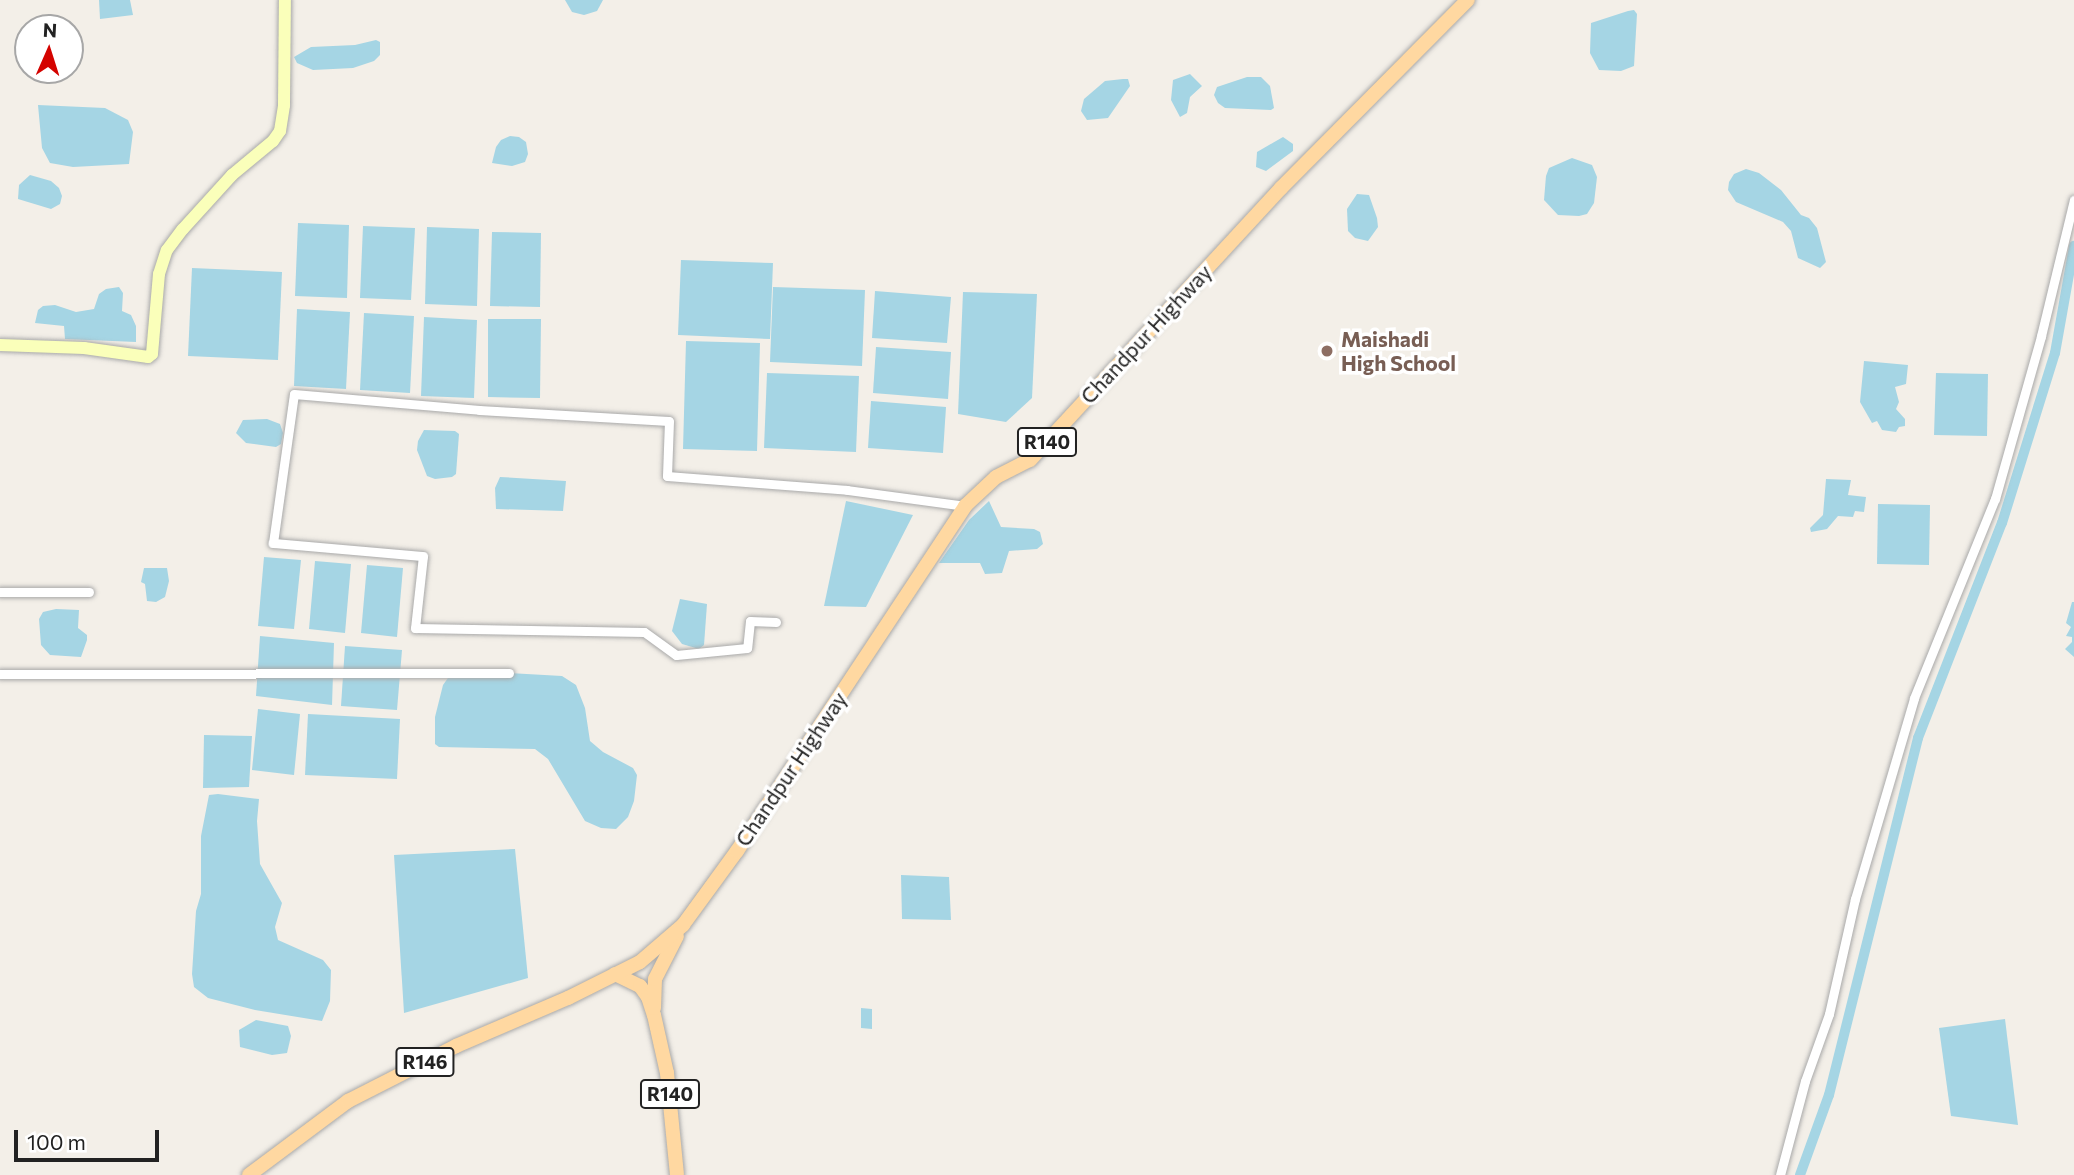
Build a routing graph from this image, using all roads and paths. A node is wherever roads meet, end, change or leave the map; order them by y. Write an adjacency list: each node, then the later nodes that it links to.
1 (285, 0): 4 (street)
2 (1468, 0): 5 (main road, Chandpur Highway / R140)
3 (2074, 200): 16 (street)
4 (0, 345)
5 (965, 506): 8 (street); 11 (main road, Chandpur Highway / R140)
6 (0, 592): 7 (street)
7 (89, 592)
8 (776, 622)
9 (509, 673): 10 (street)
10 (0, 674)
11 (682, 925): 12 (main road, R140); 13 (main road, R140)
12 (615, 974): 13 (main road, R140); 14 (main road, R146)
13 (654, 1015): 15 (main road, R140)
14 (249, 1175)
15 (677, 1175)
16 (1780, 1175)

